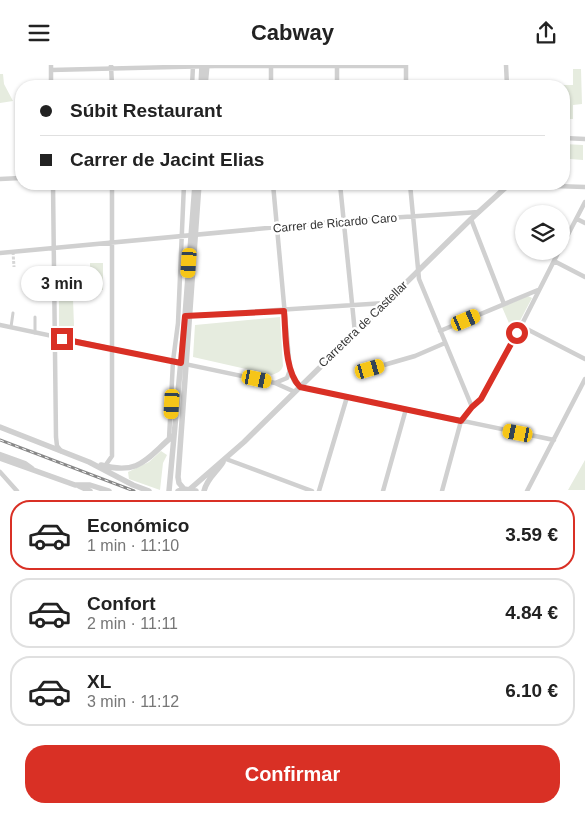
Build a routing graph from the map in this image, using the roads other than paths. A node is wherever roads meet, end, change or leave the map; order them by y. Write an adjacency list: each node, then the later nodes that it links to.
1 (406, 65): 6 (street); 16 (street)
2 (506, 65): 17 (street)
3 (193, 66): 4 (street); 8 (street); 11 (street)
4 (204, 66): 5 (street); 12 (street); 13 (street)
5 (271, 66): 6 (street); 14 (street)
6 (337, 66): 15 (street)
7 (81, 67): 8 (street); 9 (street)
8 (112, 67): 10 (street)
9 (51, 68)
10 (112, 80)
11 (192, 80)
12 (202, 80)
13 (205, 80)
14 (271, 80)
15 (337, 80)
16 (406, 80)
17 (507, 80)
18 (570, 138): 19 (street)
19 (585, 139)
20 (15, 178): 21 (street)
21 (0, 179)
22 (570, 186): 23 (street)
23 (585, 187)
24 (53, 190): 45 (street)
25 (112, 190): 44 (street)
26 (184, 190): 43 (street)
27 (195, 190): 42 (street)
28 (198, 190): 42 (street)
29 (274, 190): 40 (street)
30 (340, 190): 38 (street)
31 (411, 190): 35 (street)
32 (502, 190): 34 (street, Carretera de Castellar)
33 (585, 202): 37 (street)
34 (479, 211): 35 (street, Carrer de Ricardo Caro); 36 (street, Carretera de Castellar)
35 (413, 216): 38 (street, Carrer de Ricardo Caro); 48 (street)
36 (471, 219): 48 (street, Carretera de Castellar); 52 (street)
37 (577, 219): 39 (street); 41 (street)
38 (343, 221): 40 (street, Carrer de Ricardo Caro); 53 (street)
39 (585, 223)
40 (277, 227): 42 (street, Carrer de Ricardo Caro); 54 (street)
41 (570, 232)
42 (193, 234): 43 (street, Carrer de Ricardo Caro); 56 (street)
43 (182, 235): 44 (street, Carrer de Ricardo Caro); 68 (street)
44 (112, 242): 45 (street, Carrer de Ricardo Caro); 66 (street)
45 (53, 249): 46 (street, Carrer de Ricardo Caro); 64 (street)
46 (0, 253)
47 (554, 261): 49 (street); 50 (street)
48 (418, 271): 51 (street, Carretera de Castellar); 61 (street)
49 (585, 277)
50 (539, 290): 52 (street); 59 (street)
51 (385, 303): 53 (street); 63 (street, Carretera de Castellar)
52 (504, 304): 61 (street)
53 (351, 305): 54 (street); 63 (street)
54 (284, 311): 56 (street); 71 (street)
55 (13, 313): 60 (street)
56 (187, 316): 69 (street)
57 (35, 317): 62 (street)
58 (0, 325): 60 (street)
59 (521, 326): 67 (street); 77 (street)
60 (11, 328): 62 (street)
61 (440, 331): 65 (street)
62 (35, 333): 64 (street)
63 (355, 333): 74 (street, Carretera de Castellar)
64 (55, 337): 66 (street); 83 (street)
65 (445, 343): 70 (street); 77 (street)
66 (112, 349): 68 (street); 88 (street)
67 (585, 359)
68 (173, 361): 69 (street); 81 (street)
69 (183, 363): 73 (street); 81 (street); 92 (street)
70 (370, 369)
71 (290, 370): 73 (street); 74 (street)
72 (585, 379): 82 (street)
73 (275, 383): 75 (street)
74 (300, 387): 75 (street, Carretera de Castellar); 76 (street)
75 (295, 392): 86 (street, Carretera de Castellar)
76 (347, 397): 78 (street); 100 (street)
77 (472, 407): 79 (street)
78 (406, 409): 79 (street); 101 (street)
79 (461, 421): 82 (street); 102 (street)
80 (0, 427): 83 (street)
81 (172, 431): 88 (street); 97 (street)
82 (554, 440): 103 (street)
83 (62, 452): 87 (street)
84 (0, 454): 89 (street)
85 (0, 458): 89 (street)
86 (224, 460): 92 (street, Carretera de Castellar); 98 (street, Carretera de Castellar); 99 (street)
87 (89, 462): 88 (street); 96 (street)
88 (105, 466)
89 (32, 468): 91 (street)
90 (0, 472): 93 (street)
91 (74, 485): 94 (street); 95 (street)
92 (187, 490)
93 (18, 491)
94 (90, 491)
95 (109, 491)
96 (149, 491)
97 (169, 491)
98 (204, 491)
99 (312, 491)
100 (319, 491)
101 (383, 491)
102 (442, 491)
103 (527, 491)

